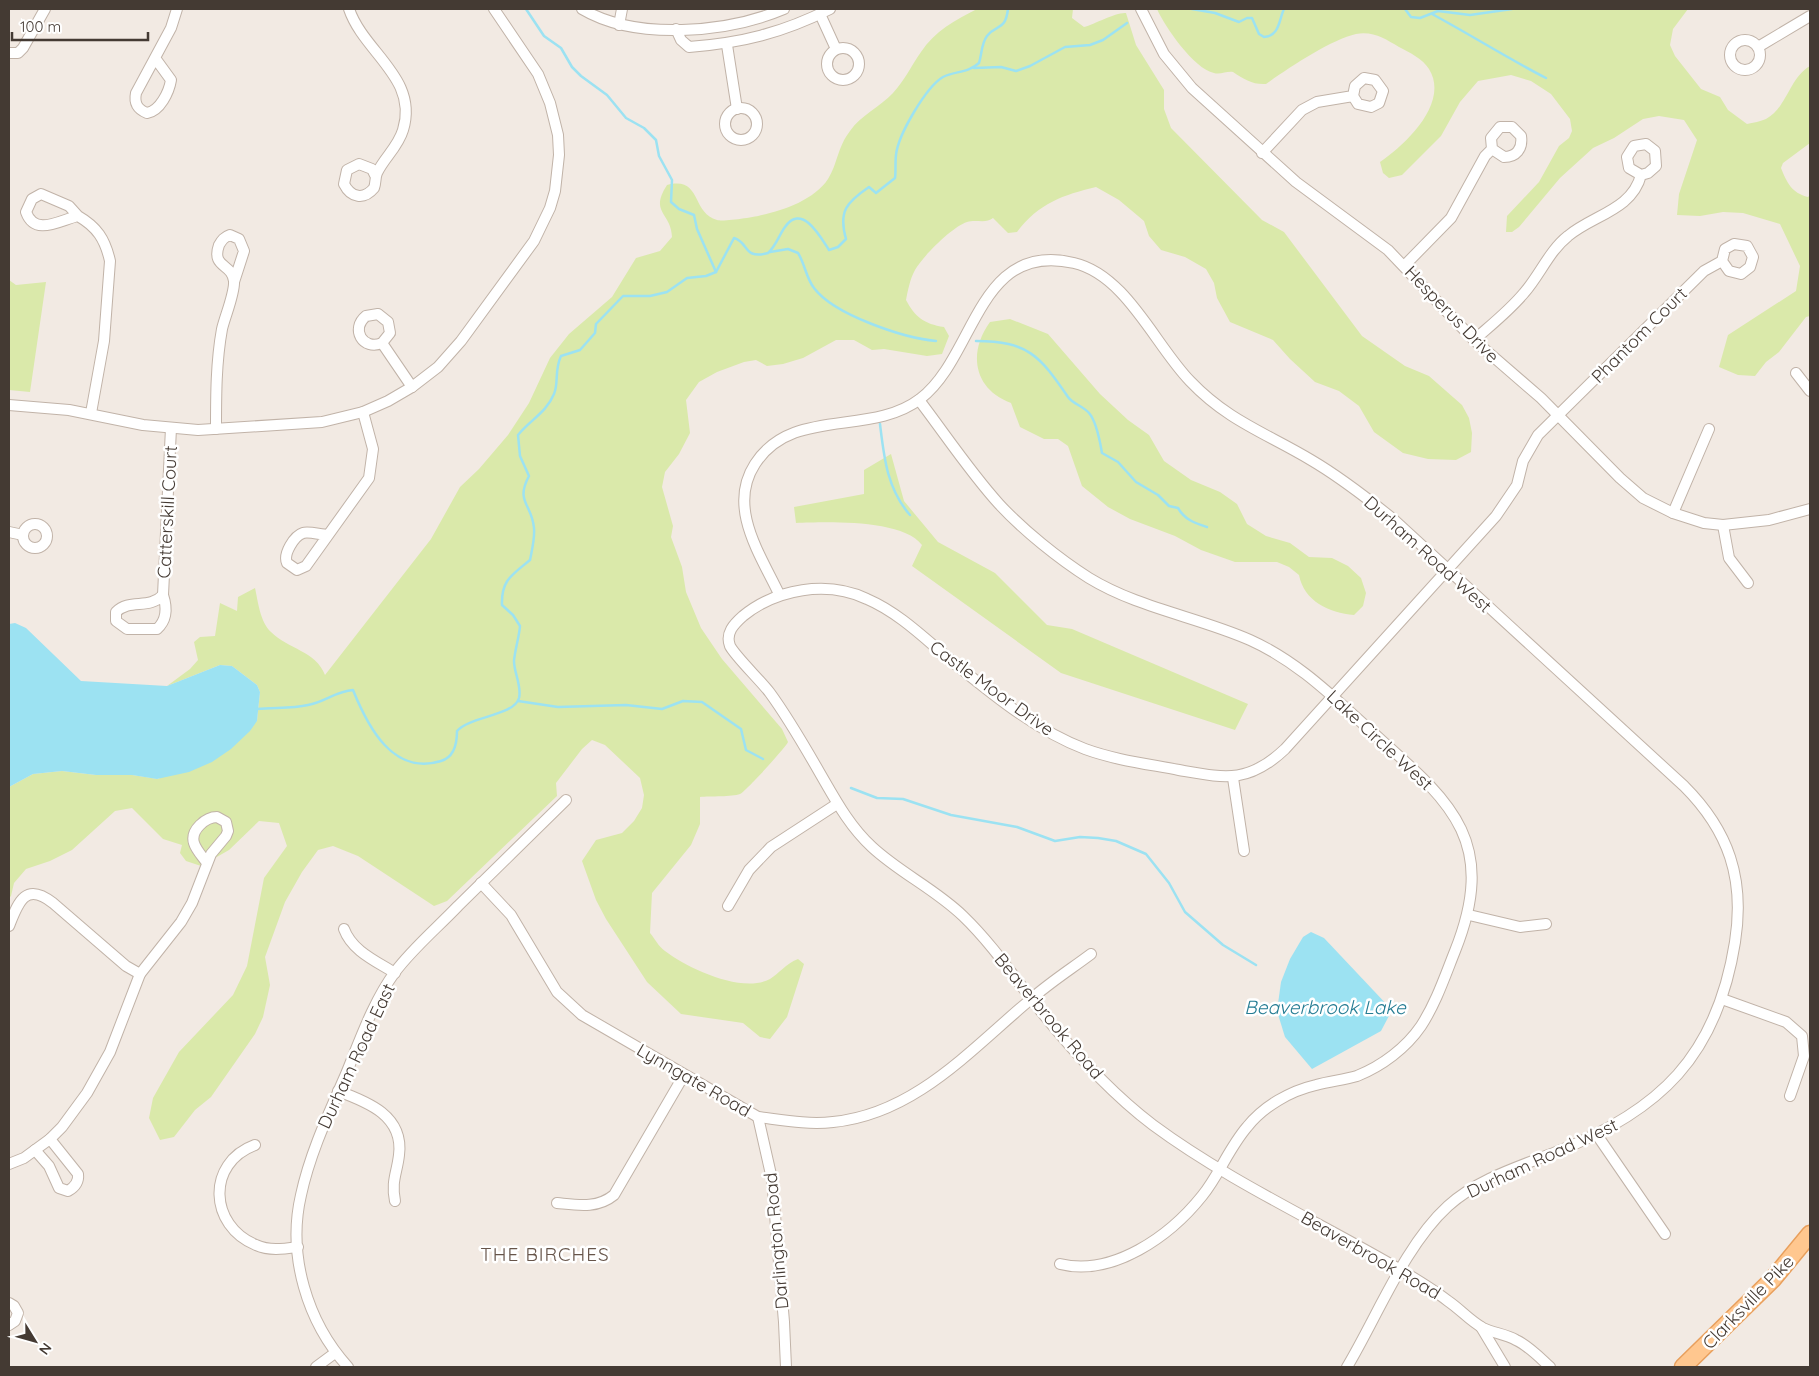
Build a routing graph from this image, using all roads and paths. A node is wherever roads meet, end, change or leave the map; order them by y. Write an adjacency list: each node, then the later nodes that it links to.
1 (45, 9): 17 (street)
2 (177, 9): 18 (street)
3 (349, 9): 23 (street)
4 (494, 9): 32 (street)
5 (582, 9): 12 (street)
6 (622, 9): 12 (street)
7 (781, 9): 13 (street)
8 (830, 9): 10 (street)
9 (1142, 9): 22 (street, Hesperus Drive)
10 (820, 14): 14 (street); 16 (street)
11 (1810, 16): 15 (street)
12 (619, 25): 13 (street)
13 (676, 29): 14 (street)
14 (727, 45): 20 (street)
15 (1758, 47)
16 (836, 49)
17 (9, 53)
18 (155, 58): 18 (street)
19 (1353, 96): 22 (street)
20 (737, 109)
21 (1492, 149): 27 (street)
22 (1262, 153): 27 (street, Hesperus Drive)
23 (376, 175)
24 (1641, 175): 29 (street)
25 (78, 216): 25 (street); 37 (street)
26 (1722, 261): 38 (street, Phantom Court)
27 (1404, 265): 29 (street, Hesperus Drive)
28 (234, 282): 40 (street)
29 (1474, 340): 38 (street, Hesperus Drive)
30 (382, 343): 32 (street)
31 (1796, 373): 33 (street)
32 (412, 387): 36 (street)
33 (1810, 391)
34 (919, 400): 48 (street, Durham Road West); 50 (street, Durham Road West); 53 (street, Lake Circle West)
35 (9, 405): 37 (street)
36 (362, 412): 40 (street); 47 (street)
37 (91, 413): 39 (street)
38 (1559, 415): 43 (street, Hesperus Drive); 48 (street, Castle Moor Drive)
39 (171, 428): 40 (street); 51 (street, Catterskill Court)
40 (216, 429)
41 (1709, 429): 43 (street)
42 (1810, 509): 44 (street, Hesperus Drive)
43 (1673, 514): 44 (street, Hesperus Drive)
44 (1723, 525): 49 (street)
45 (9, 532): 46 (street)
46 (23, 535)
47 (328, 535)
48 (1447, 570): 53 (street, Castle Moor Drive); 70 (street, Durham Road West)
49 (1748, 583)
50 (779, 594): 52 (street, Castle Moor Drive); 54 (street, Castle Moor Drive)
51 (163, 595): 51 (street, Catterskill Court)
52 (729, 633): 56 (street, Beaverbrook Road)
53 (1332, 696): 54 (street, Castle Moor Drive); 62 (street, Lake Circle West)
54 (1233, 778): 57 (street)
55 (566, 800): 59 (street, Durham Road East)
56 (838, 804): 60 (street); 69 (street, Beaverbrook Road)
57 (1244, 851)
58 (207, 863): 68 (street)
59 (481, 883): 67 (street, Durham Road East); 71 (street, Lynngate Road)
60 (728, 906)
61 (12, 908): 64 (street); 68 (street)
62 (1469, 915): 63 (street); 80 (street, Lake Circle West)
63 (1546, 924)
64 (9, 926)
65 (344, 929): 67 (street)
66 (1091, 954): 69 (street, Lynngate Road)
67 (395, 973): 72 (street, Durham Road East)
68 (140, 974): 76 (street)
69 (1031, 998): 74 (street, Lynngate Road); 80 (street, Beaverbrook Road)
70 (1722, 999): 73 (street); 75 (street, Durham Road West)
71 (684, 1075): 74 (street, Lynngate Road); 82 (street)
72 (338, 1091): 81 (street); 85 (street, Durham Road East)
73 (1790, 1096)
74 (758, 1117): 94 (street, Darlington Road)
75 (1597, 1135): 83 (street); 87 (street, Durham Road West)
76 (50, 1138): 78 (street); 78 (street)
77 (255, 1145): 85 (street)
78 (35, 1150): 79 (street)
79 (9, 1164)
80 (1220, 1168): 86 (street, Lake Circle West); 87 (street, Beaverbrook Road)
81 (395, 1201)
82 (557, 1203)
83 (1665, 1234)
84 (1810, 1234): 98 (main road, Clarksville Pike)
85 (298, 1247): 91 (street, Durham Road East)
86 (1060, 1264)
87 (1401, 1270): 90 (street, Beaverbrook Road); 95 (street)
88 (9, 1303): 89 (street)
89 (9, 1325)
90 (1481, 1327): 96 (street, Beaverbrook Road); 97 (street, Beaverbrook Road)
91 (335, 1353): 92 (street); 93 (street, Durham Road East)
92 (316, 1367)
93 (348, 1367)
94 (786, 1367)
95 (1347, 1367)
96 (1505, 1367)
97 (1550, 1367)
98 (1683, 1367)

